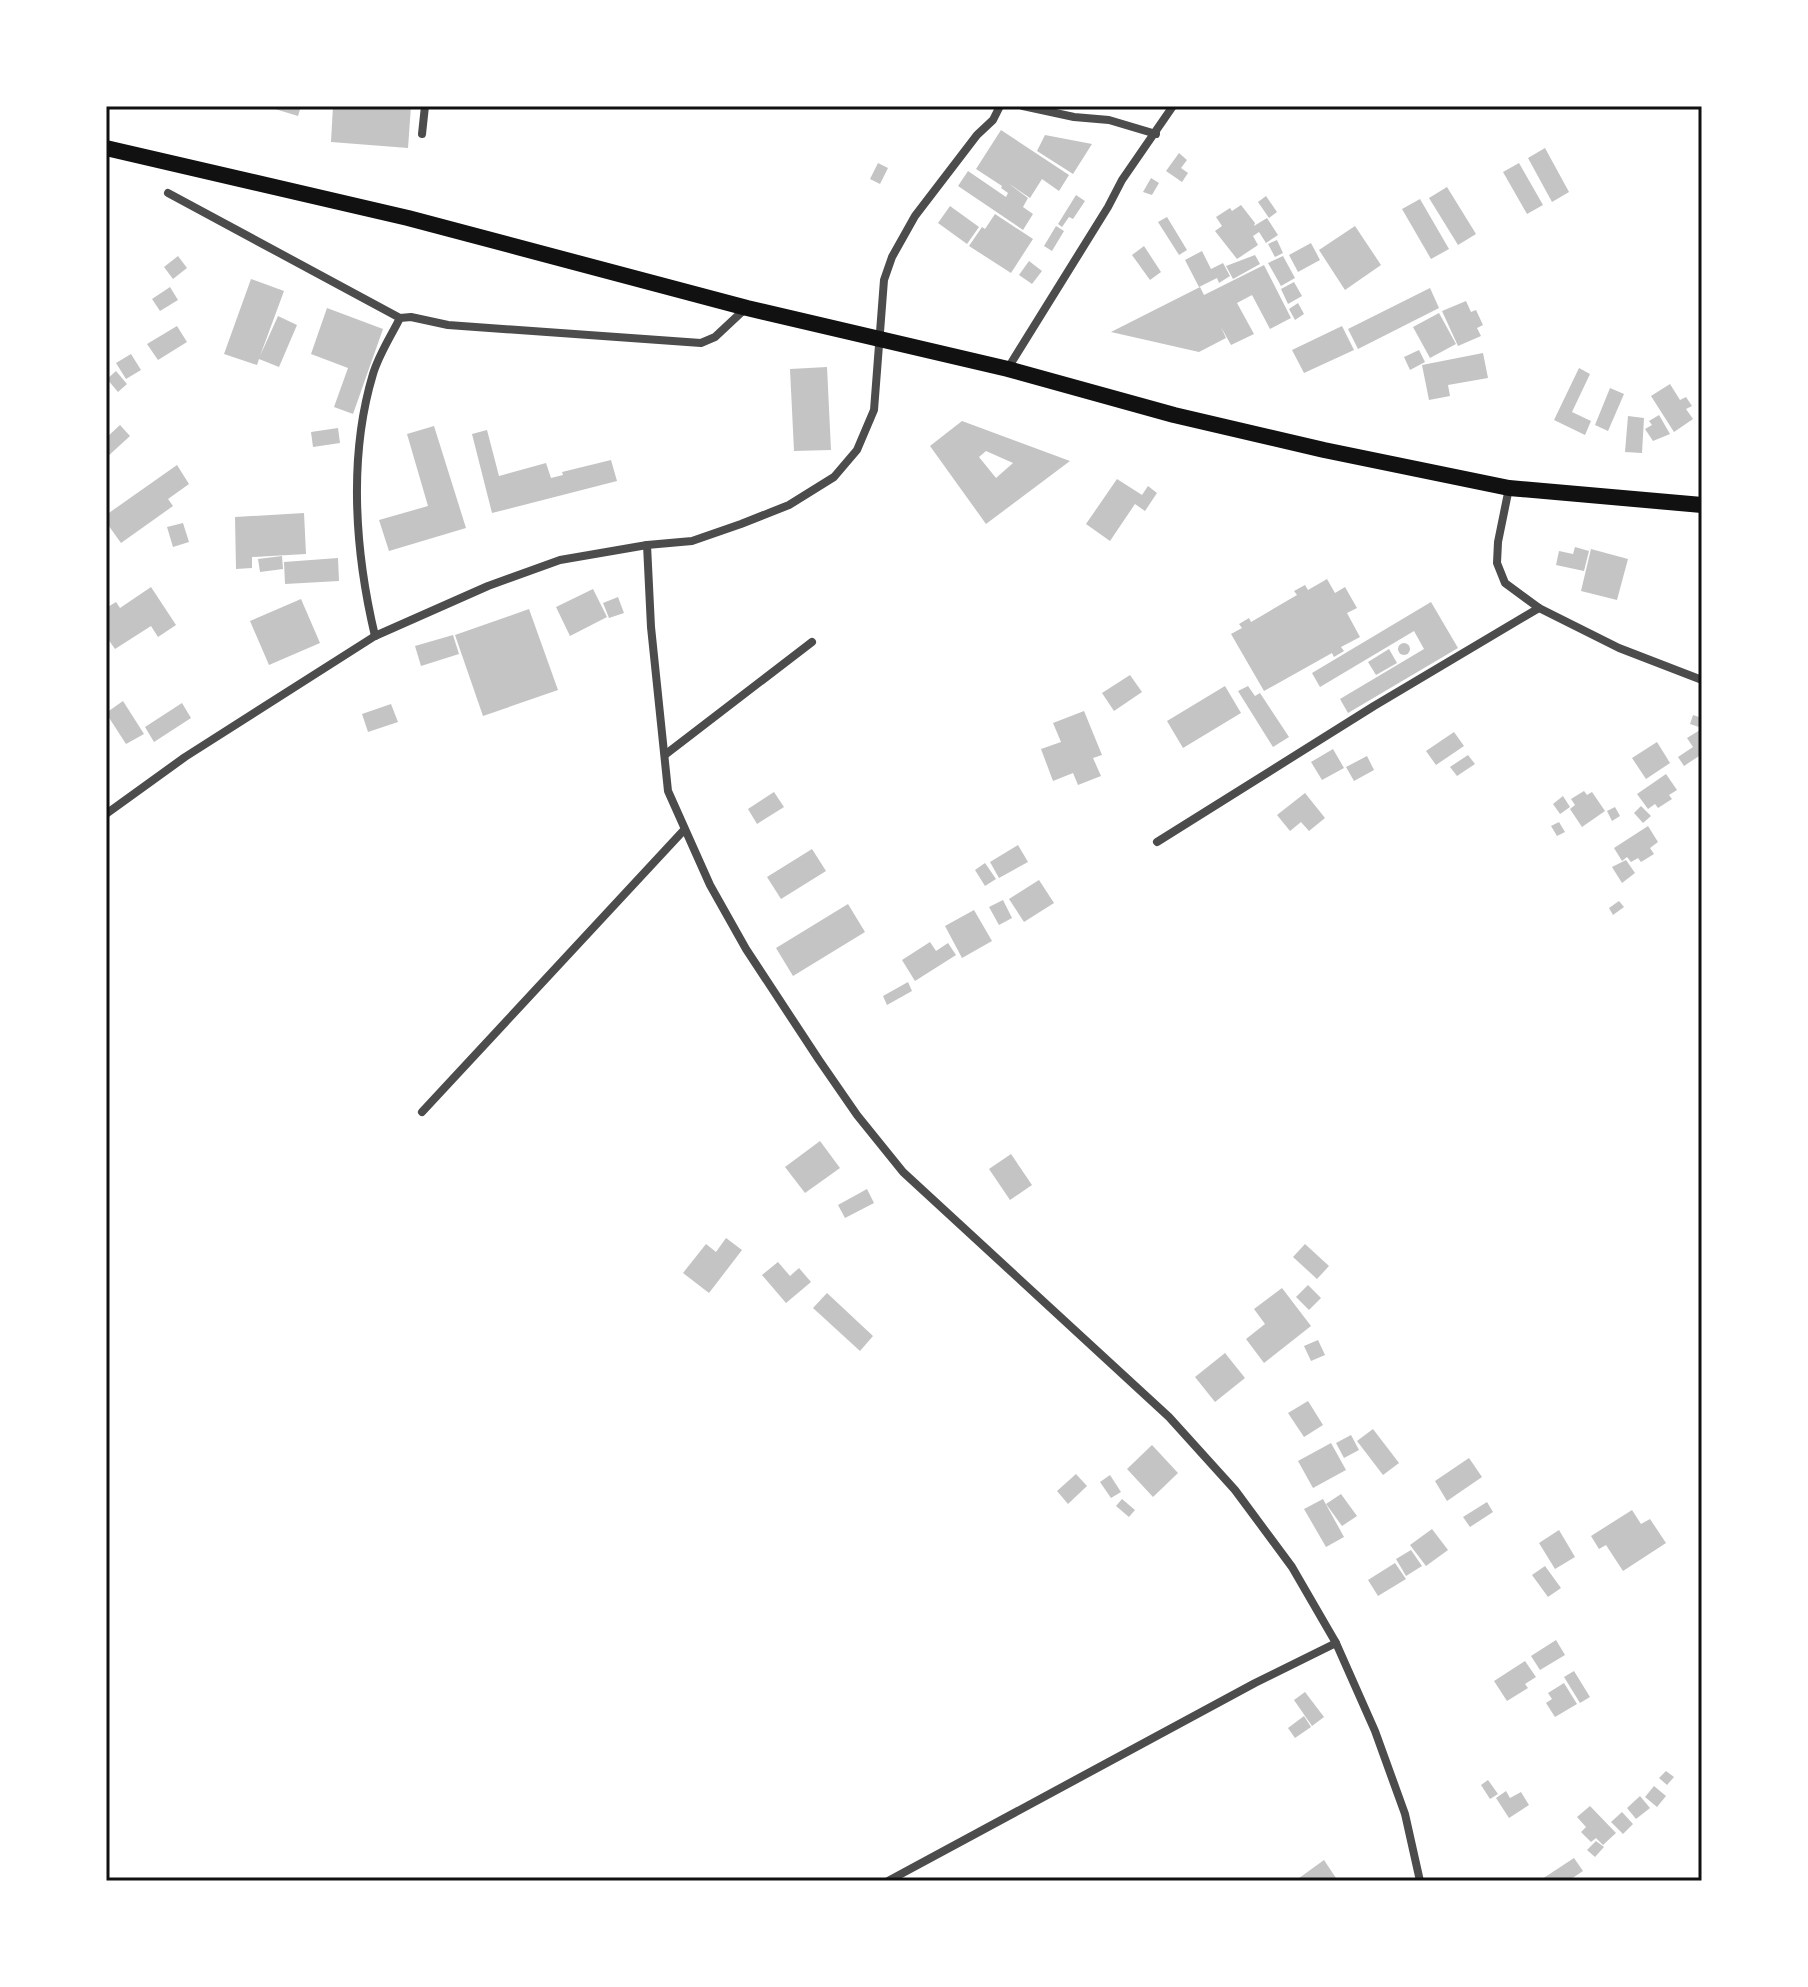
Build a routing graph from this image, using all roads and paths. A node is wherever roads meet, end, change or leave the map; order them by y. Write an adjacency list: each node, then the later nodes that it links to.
1 (425, 106): 5 (street)
2 (1000, 106): 11 (street)
3 (1023, 106): 6 (street)
4 (1173, 106): 6 (street)
5 (422, 134)
6 (1156, 134): 12 (street)
7 (106, 148): 9 (main road)
8 (168, 193): 10 (street)
9 (747, 308): 10 (street); 11 (main road)
10 (400, 318): 17 (street)
11 (879, 340): 12 (main road); 15 (street)
12 (1008, 369): 13 (main road)
13 (1509, 488): 14 (main road); 16 (street)
14 (1702, 505)
15 (647, 545): 17 (street); 20 (street)
16 (1539, 608): 19 (street); 23 (street)
17 (375, 636): 21 (street)
18 (812, 642): 20 (street)
19 (1702, 680)
20 (666, 754): 22 (street)
21 (106, 814)
22 (684, 830): 24 (street); 25 (street)
23 (1157, 842)
24 (422, 1112)
25 (1336, 1643): 26 (street); 27 (street)
26 (888, 1881)
27 (1420, 1881)

